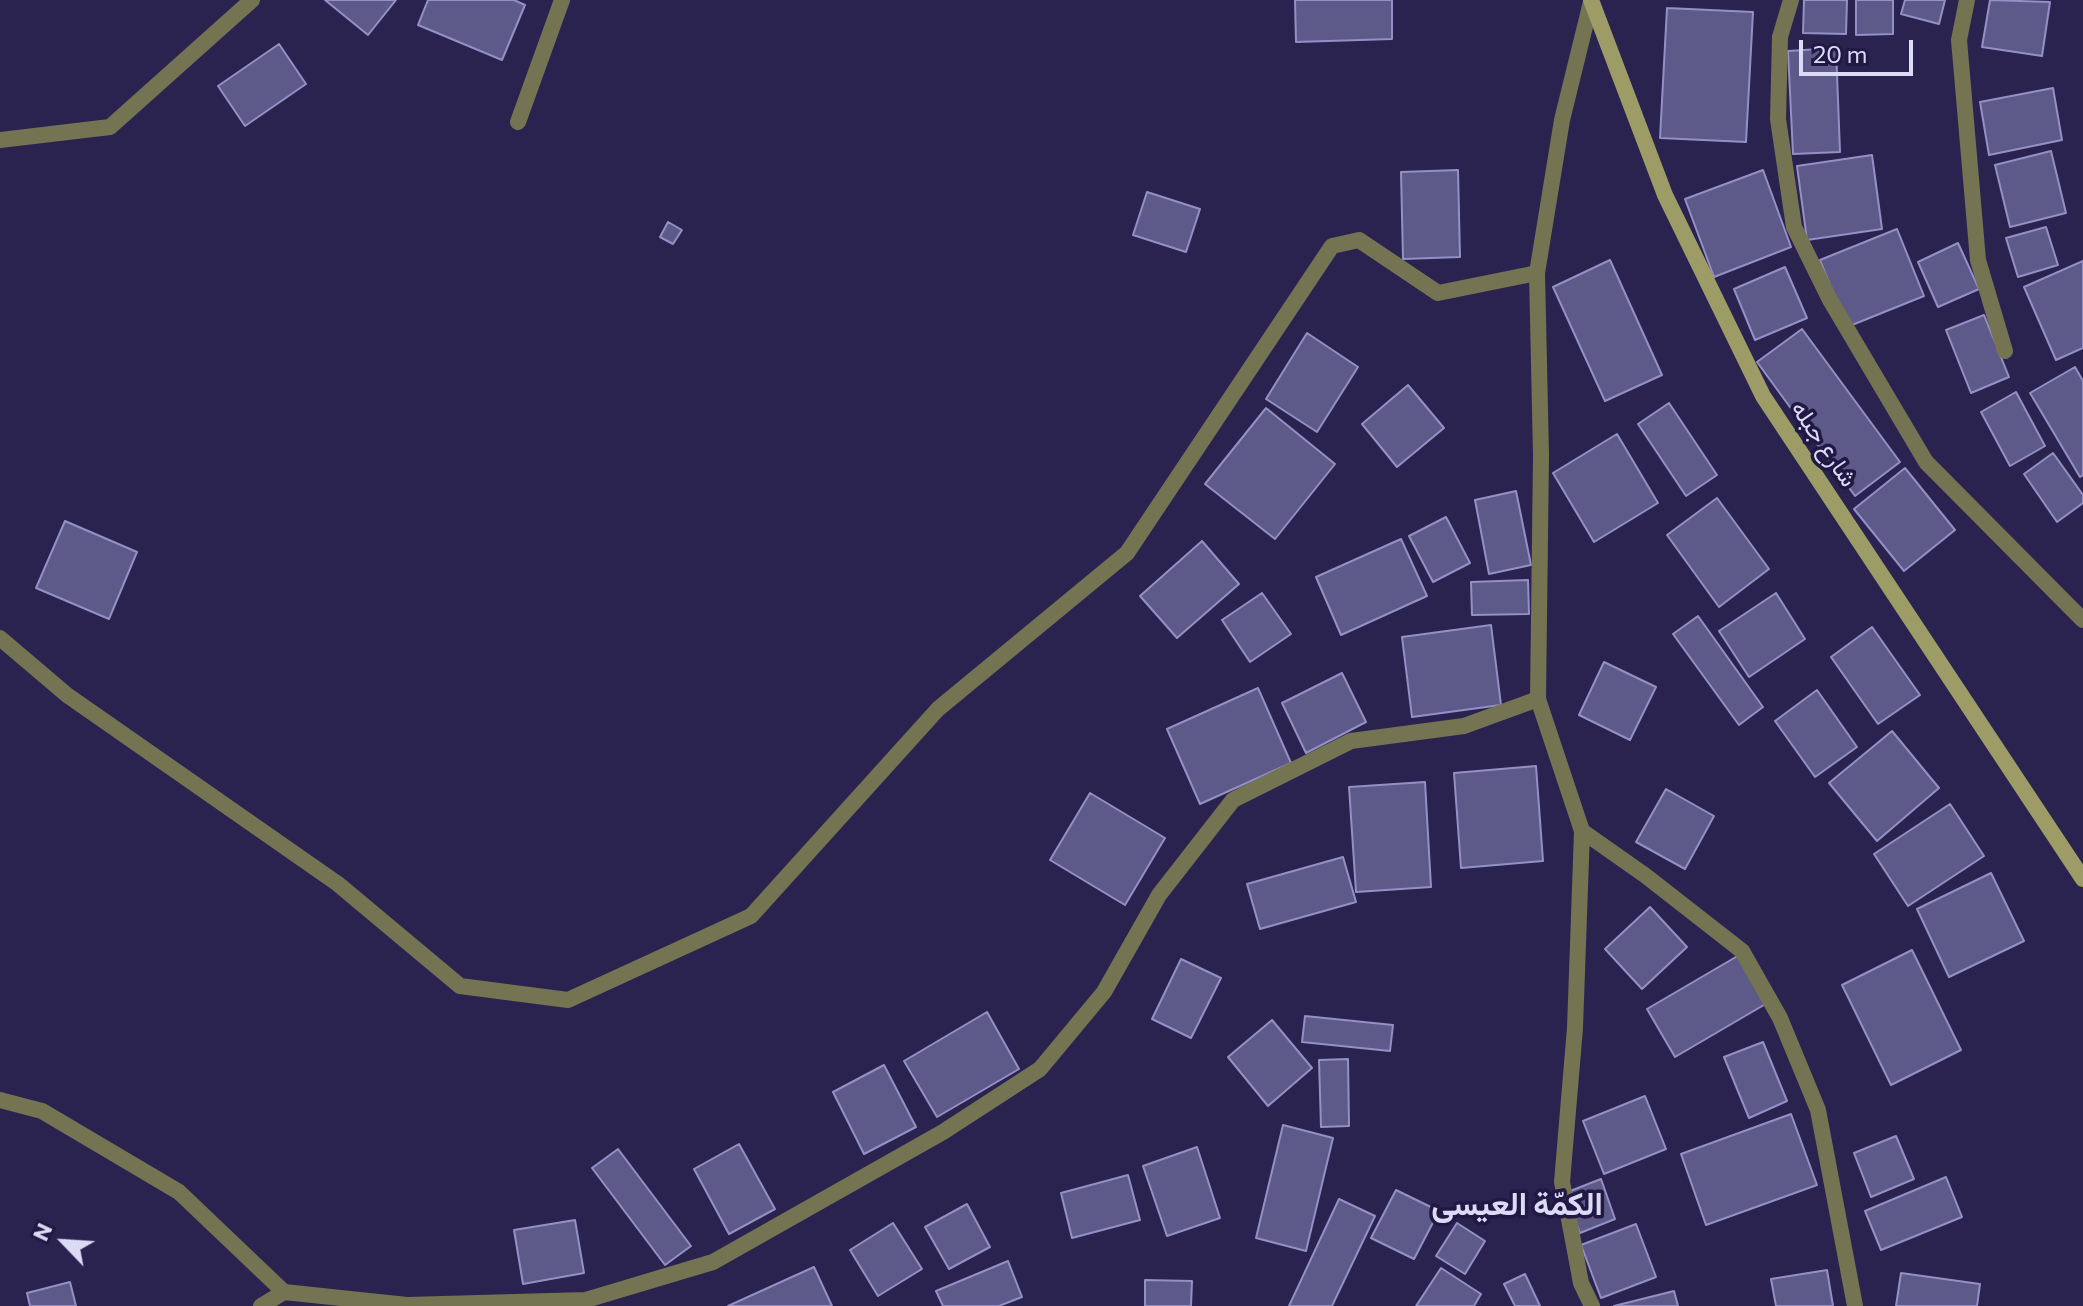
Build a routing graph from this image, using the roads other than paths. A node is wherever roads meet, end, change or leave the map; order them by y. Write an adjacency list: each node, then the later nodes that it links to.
1 (252, 0): 7 (street)
2 (562, 0): 6 (street)
3 (1791, 0): 10 (street)
4 (1967, 0): 9 (street)
5 (1591, 1): 8 (street); 14 (main road, شارع جبله)
6 (518, 122)
7 (0, 140)
8 (1537, 273): 11 (street); 12 (street)
9 (2005, 351)
10 (2083, 620)
11 (0, 638)
12 (1538, 699): 13 (street); 16 (street)
13 (1582, 831): 18 (street); 19 (street)
14 (2083, 879)
15 (0, 1100): 16 (street)
16 (284, 1292): 17 (street)
17 (261, 1306)
18 (1592, 1306)
19 (1855, 1306)

